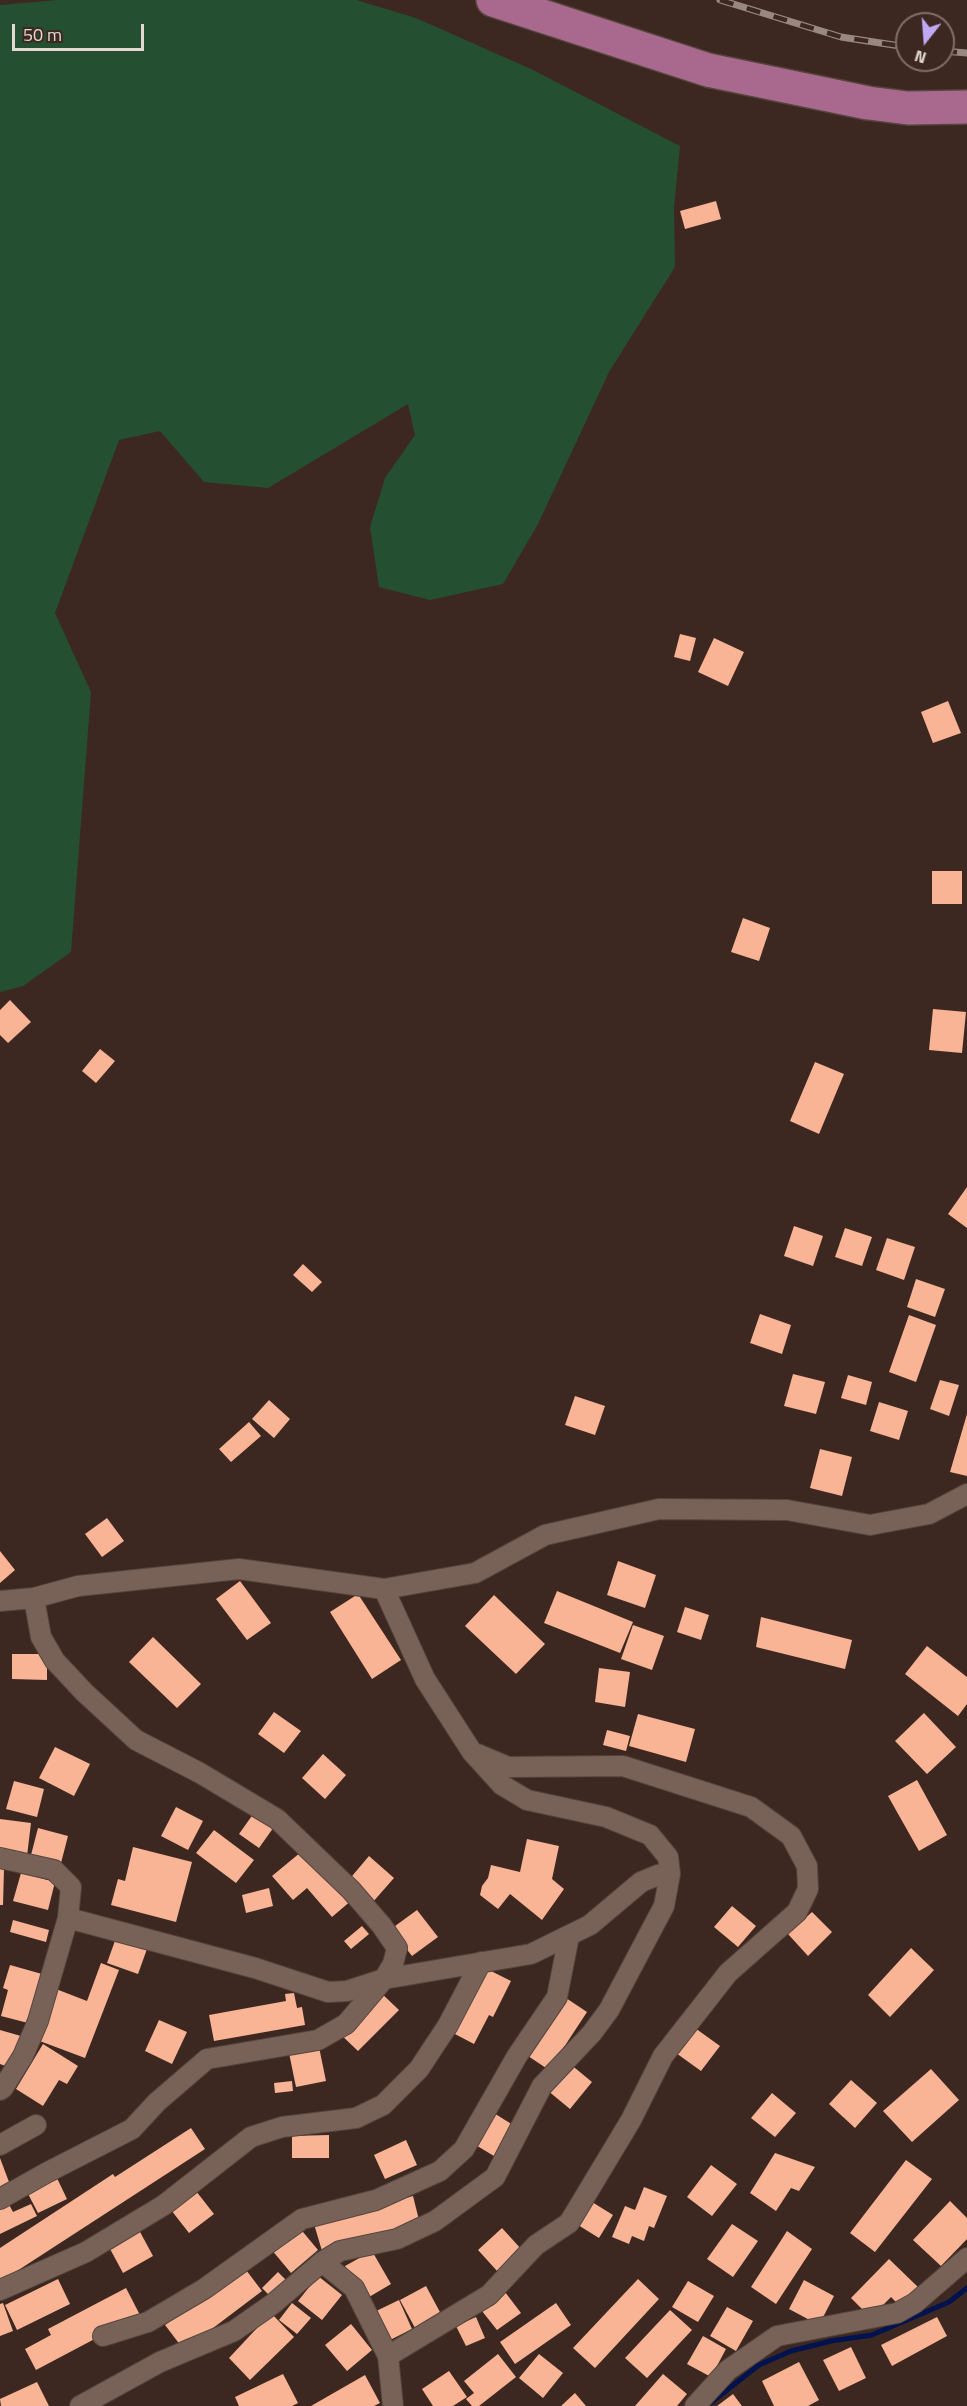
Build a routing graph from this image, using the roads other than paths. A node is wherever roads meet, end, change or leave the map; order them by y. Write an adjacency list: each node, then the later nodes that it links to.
1 (493, 0): 3 (highway)
2 (967, 107): 3 (highway)
3 (908, 108): 4 (highway)
4 (967, 126)
5 (967, 1494): 6 (street)
6 (384, 1589): 7 (street); 9 (street)
7 (34, 1598): 8 (street); 15 (street)
8 (0, 1601)
9 (472, 1752): 11 (street); 24 (street)
10 (0, 1858): 12 (street)
11 (670, 1874): 13 (street); 21 (street)
12 (68, 1918): 15 (street); 16 (street)
13 (569, 1935): 14 (street); 23 (street)
14 (481, 1962): 15 (street); 22 (street)
15 (384, 1979): 19 (street)
16 (0, 2090)
17 (36, 2126): 18 (street)
18 (0, 2145)
19 (0, 2199)
20 (967, 2258): 27 (street)
21 (321, 2262): 24 (street); 25 (street)
22 (0, 2290)
23 (103, 2336)
24 (388, 2356): 26 (street)
25 (80, 2406)
26 (393, 2406)
27 (695, 2406)

